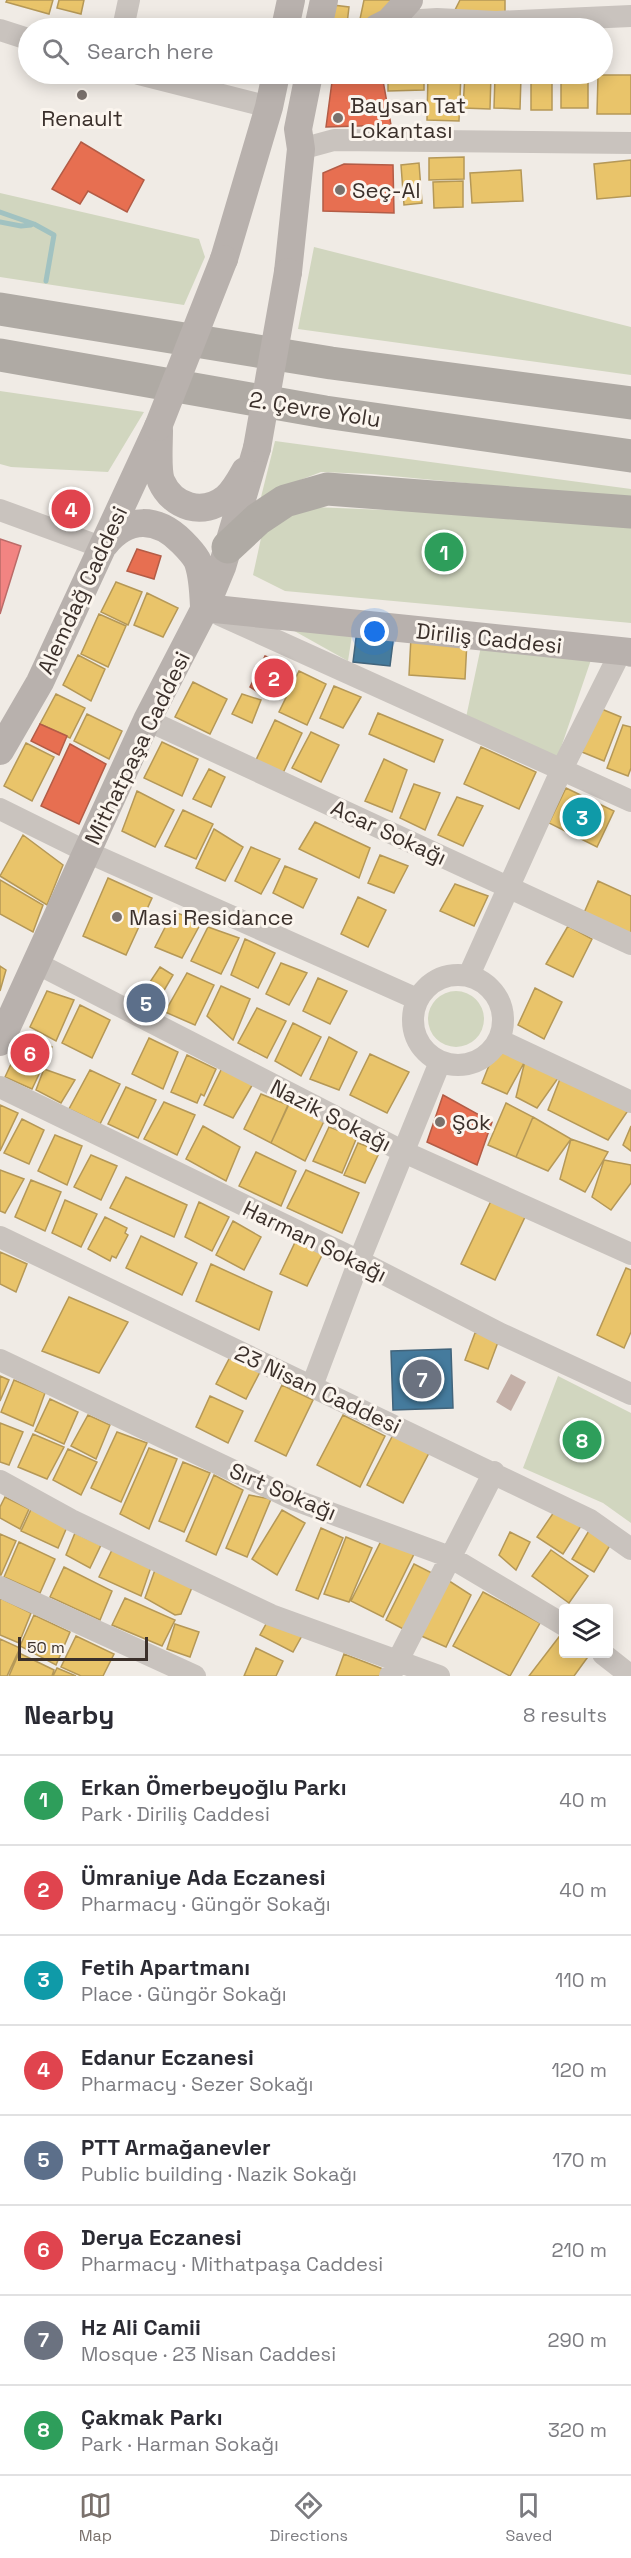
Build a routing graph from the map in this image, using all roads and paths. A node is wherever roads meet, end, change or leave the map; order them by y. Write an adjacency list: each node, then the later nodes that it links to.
1 (129, 0): 6 (street)
2 (291, 0): 7 (main road)
3 (324, 0): 8 (main road)
4 (409, 0): 9 (main road)
5 (631, 16): 10 (street)
6 (125, 18)
7 (287, 18)
8 (320, 18)
9 (390, 18)
10 (586, 18)
11 (0, 30): 12 (street)
12 (18, 36)
13 (178, 84): 16 (street)
14 (274, 84): 16 (main road)
15 (307, 84): 18 (main road)
16 (269, 107): 22 (main road, Alemdağ Caddesi, bridge)
17 (631, 143): 18 (street)
18 (302, 149): 23 (main road, bridge)
19 (0, 309): 21 (highway)
20 (0, 355): 24 (highway, 2. Çevre Yolu)
21 (631, 403)
22 (159, 427): 23 (main road); 28 (main road, Alemdağ Caddesi)
23 (256, 448): 27 (main road, Mithatpaşa Caddesi)
24 (631, 456)
25 (0, 510): 28 (street)
26 (631, 513): 27 (highway)
27 (228, 547): 29 (main road, Mithatpaşa Caddesi)
28 (101, 550): 29 (main road); 32 (main road, Alemdağ Caddesi)
29 (205, 608): 30 (main road, Diriliş Caddesi); 31 (main road, Mithatpaşa Caddesi); 33 (street)
30 (628, 653): 33 (street)
31 (147, 720): 36 (main road, Mithatpaşa Caddesi); 37 (street, Acar Sokağı)
32 (4, 738)
33 (561, 771): 34 (street); 37 (street)
34 (631, 801)
35 (0, 809): 36 (street)
36 (87, 852): 39 (main road, Mithatpaşa Caddesi); 41 (street)
37 (508, 888): 38 (street, Acar Sokağı); 40 (street)
38 (631, 944)
39 (36, 963): 43 (main road, Mithatpaşa Caddesi); 47 (street, Nazik Sokağı)
40 (469, 975): 41 (street); 42 (street)
41 (417, 999): 44 (street)
42 (499, 1040): 44 (street); 46 (street)
43 (0, 1042)
44 (440, 1062): 47 (street)
45 (0, 1088): 50 (street, Harman Sokağı)
46 (631, 1102)
47 (404, 1152): 49 (street, Nazik Sokağı); 50 (street)
48 (0, 1237): 52 (street, 23 Nisan Caddesi)
49 (631, 1254)
50 (359, 1261): 52 (street); 53 (street, Harman Sokağı)
51 (0, 1360): 57 (street, Sırt Sokağı)
52 (312, 1386): 54 (street, 23 Nisan Caddesi)
53 (631, 1394)
54 (494, 1472): 56 (street, 23 Nisan Caddesi); 57 (street)
55 (0, 1481): 61 (street)
56 (631, 1550)
57 (450, 1557): 59 (street, Sırt Sokağı); 61 (street)
58 (0, 1587): 62 (street)
59 (559, 1622)
60 (609, 1658): 64 (street)
61 (393, 1669): 63 (street)
62 (195, 1676)
63 (439, 1676)
64 (631, 1676)

